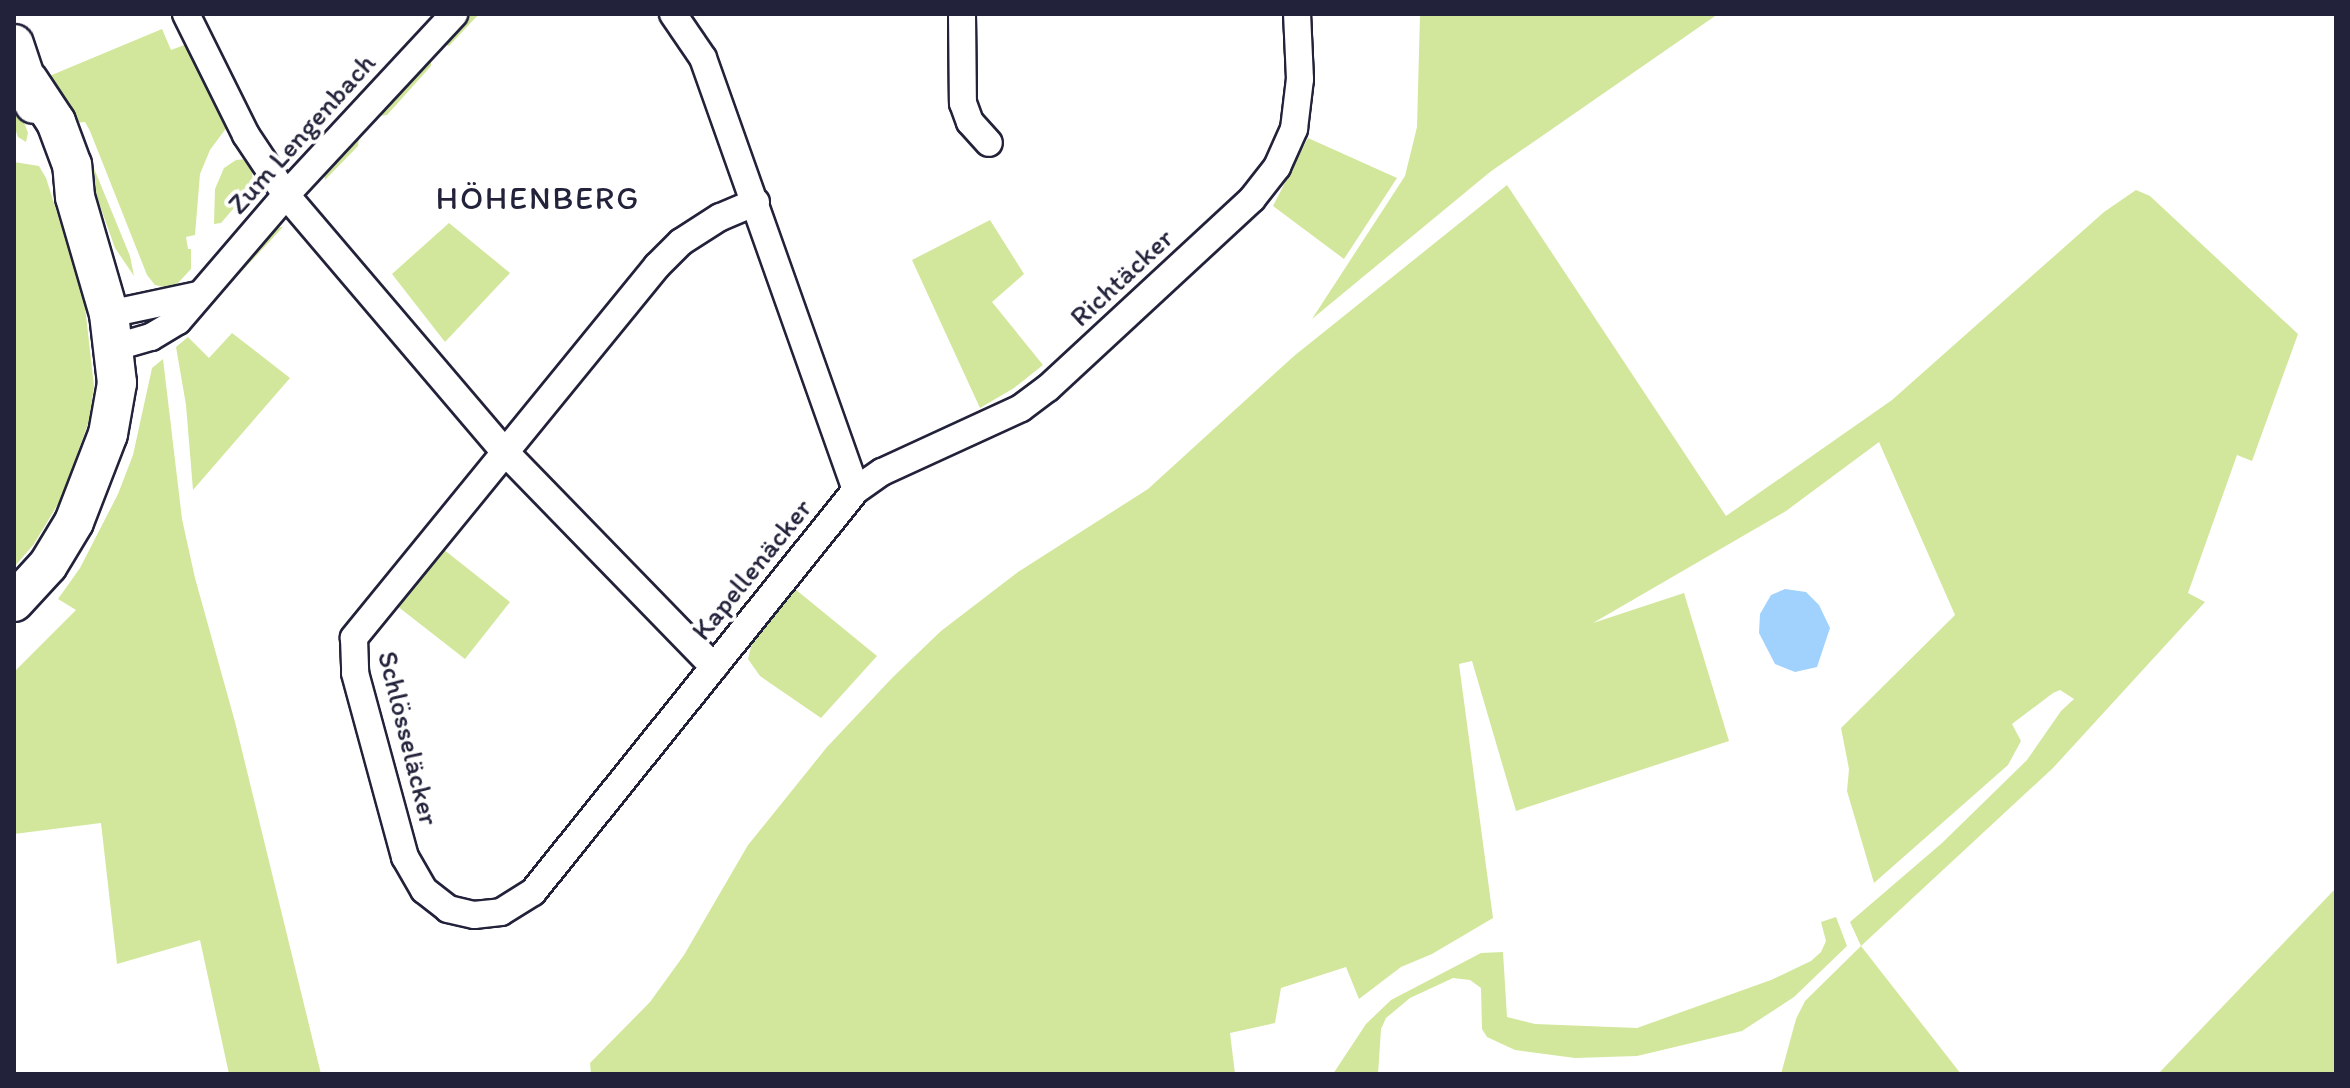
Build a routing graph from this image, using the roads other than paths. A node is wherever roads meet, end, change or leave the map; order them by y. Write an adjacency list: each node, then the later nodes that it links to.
1 (186, 14): 8 (street, Kapellenäcker)
2 (454, 14): 8 (street, Zum Lengenbach)
3 (673, 14): 9 (street)
4 (962, 14): 7 (street)
5 (1297, 14): 12 (street, Richtäcker)
6 (14, 44): 10 (main road)
7 (989, 143)
8 (286, 195): 10 (street, Zum Lengenbach); 11 (street, Kapellenäcker)
9 (756, 202): 11 (street, Schlösseläcker); 12 (street)
10 (112, 330): 13 (main road)
11 (504, 451): 14 (street, Kapellenäcker); 14 (street, Schlösseläcker)
12 (856, 490): 14 (street, Kapellenäcker)
13 (14, 602)
14 (714, 667)

